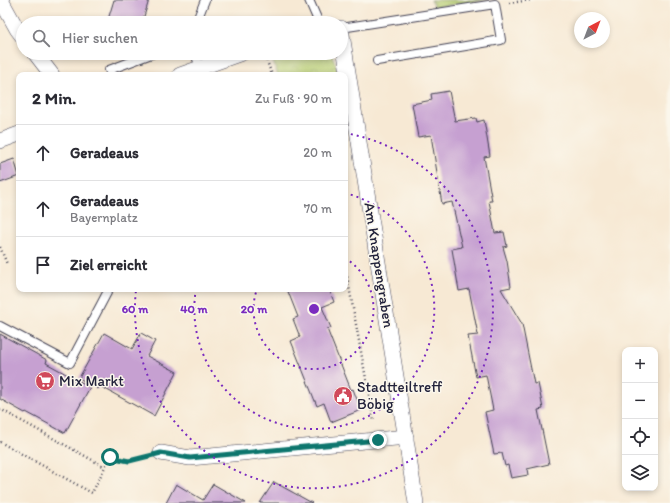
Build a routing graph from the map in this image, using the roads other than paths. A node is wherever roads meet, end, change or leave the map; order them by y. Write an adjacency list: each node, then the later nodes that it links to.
1 (1, 0): 6 (street)
2 (205, 0): 4 (lane)
3 (309, 0): 5 (lane)
4 (199, 16)
5 (316, 16)
6 (16, 27)
7 (348, 27): 13 (lane)
8 (40, 60): 15 (street)
9 (135, 60): 16 (lane)
10 (197, 60): 14 (lane)
11 (222, 60): 14 (street)
12 (346, 60): 19 (street, Am Knappengraben)
13 (377, 61)
14 (200, 68): 17 (street)
15 (50, 72)
16 (110, 72)
17 (189, 72)
18 (348, 72): 24 (street, Am Knappengraben)
19 (348, 72)
20 (16, 135): 21 (street)
21 (0, 141)
22 (107, 292): 23 (lane)
23 (0, 326)
24 (406, 437): 25 (street); 26 (street, Am Knappengraben)
25 (161, 453)
26 (416, 503)

